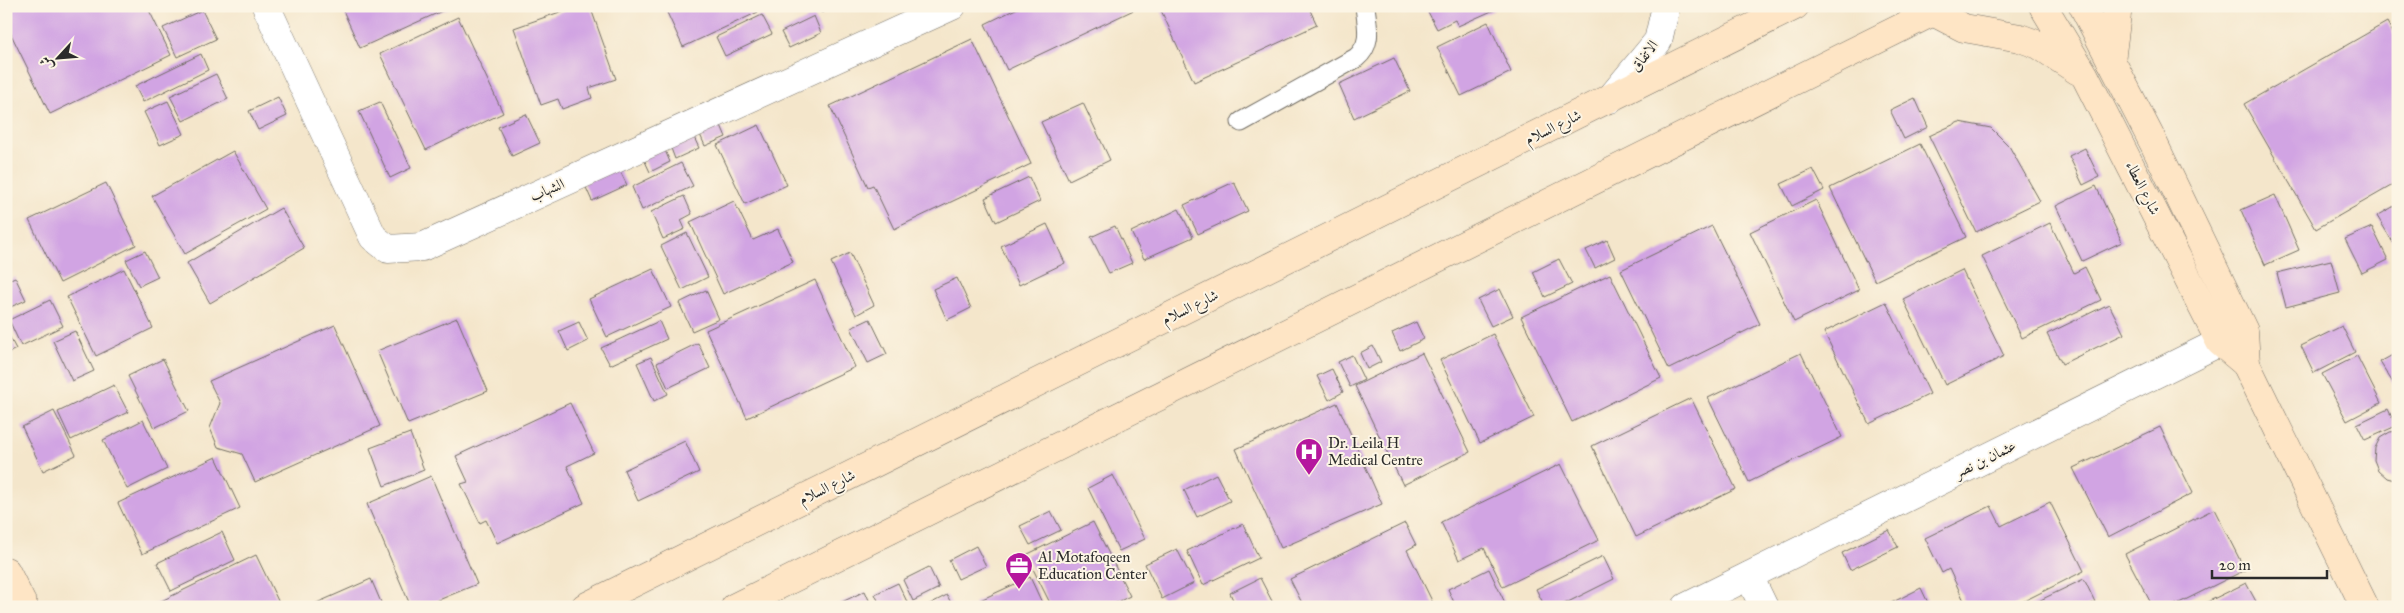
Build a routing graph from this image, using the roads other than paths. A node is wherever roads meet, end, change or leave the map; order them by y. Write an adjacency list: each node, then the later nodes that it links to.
1 (266, 6): 2 (street, الشهاب)
2 (952, 6)
3 (1365, 6): 13 (lane)
4 (1666, 6): 12 (street, الاتفاق)
5 (1795, 6): 12 (main road, شارع السلام)
6 (2043, 6): 11 (main road, شارع العطاء)
7 (2083, 6): 10 (main road, شارع العطاء)
8 (2118, 6): 10 (main road)
9 (1939, 9): 11 (main road); 20 (main road)
10 (2111, 61): 15 (main road, شارع العطاء)
11 (2085, 76): 14 (main road, شارع العطاء)
12 (1610, 98): 19 (main road, شارع السلام)
13 (1241, 122)
14 (2220, 342): 15 (main road, شارع العطاء); 17 (street, عثمان بن نصر)
15 (2246, 364): 23 (main road, شارع العطاء)
16 (6, 571): 18 (main road)
17 (1749, 576): 21 (street, عثمان بن نصر); 22 (street)
18 (24, 607)
19 (585, 607)
20 (735, 607)
21 (1686, 607)
22 (1764, 607)
23 (2365, 607)

